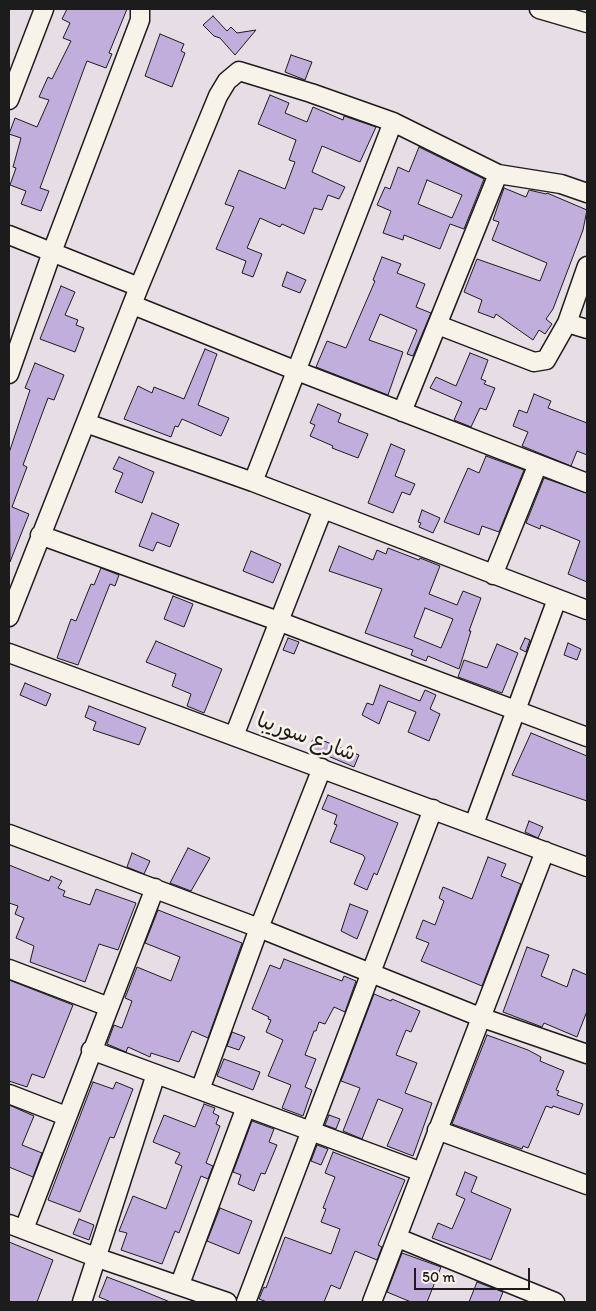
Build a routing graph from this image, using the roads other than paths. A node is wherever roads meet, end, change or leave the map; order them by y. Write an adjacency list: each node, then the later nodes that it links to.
1 (44, 9): 5 (street)
2 (140, 9): 10 (street)
3 (538, 9): 4 (street)
4 (587, 23)
5 (9, 100)
6 (393, 122): 7 (street); 12 (street); 17 (street)
7 (498, 174): 8 (street); 15 (street)
8 (587, 193)
9 (9, 235): 10 (street)
10 (52, 252): 12 (street); 18 (street)
11 (587, 266): 14 (street)
12 (139, 287): 13 (street)
13 (132, 305): 17 (street); 20 (street)
14 (567, 323): 15 (street); 16 (street)
15 (438, 325): 19 (street)
16 (587, 329)
17 (296, 371): 19 (street); 22 (street)
18 (9, 374)
19 (402, 412): 21 (street)
20 (86, 423): 22 (street); 25 (street)
21 (538, 464): 23 (street); 26 (street)
22 (253, 482): 24 (street)
23 (587, 483)
24 (323, 509): 26 (street); 31 (street)
25 (40, 535): 27 (street); 31 (street)
26 (493, 574): 28 (street)
27 (15, 578): 30 (street)
28 (557, 599): 29 (street); 33 (street)
29 (587, 610)
30 (9, 617)
31 (278, 621): 33 (street); 34 (street)
32 (9, 653): 34 (street, شارع سوريبا)
33 (514, 711): 35 (street); 38 (street)
34 (234, 736): 36 (street, شارع سوريبا)
35 (587, 737)
36 (322, 768): 37 (street, شارع سوريبا); 43 (street)
37 (433, 809): 38 (street, شارع سوريبا); 45 (street)
38 (474, 824): 40 (street, شارع سوريبا)
39 (9, 834): 42 (street)
40 (545, 851): 41 (street, شارع سوريبا); 47 (street)
41 (587, 867)
42 (154, 888): 43 (street); 46 (street)
43 (259, 928): 45 (street); 51 (street)
44 (9, 969): 46 (street)
45 (372, 972): 47 (street); 56 (street)
46 (109, 1007): 48 (street)
47 (480, 1017): 49 (street); 55 (street)
48 (91, 1050): 50 (street); 54 (street)
49 (587, 1054)
50 (156, 1074): 51 (street); 61 (street)
51 (200, 1090): 53 (street)
52 (9, 1094): 54 (street)
53 (246, 1107): 56 (street); 62 (street)
54 (66, 1116): 59 (street)
55 (437, 1130): 57 (street); 58 (street)
56 (310, 1132): 57 (street); 65 (street)
57 (422, 1172): 60 (street)
58 (587, 1185)
59 (16, 1226): 61 (street)
60 (398, 1238): 66 (street); 67 (street)
61 (98, 1258): 62 (street); 64 (street)
62 (180, 1284): 63 (street)
63 (221, 1301)
64 (82, 1302)
65 (246, 1302)
66 (372, 1302)
67 (555, 1302)

